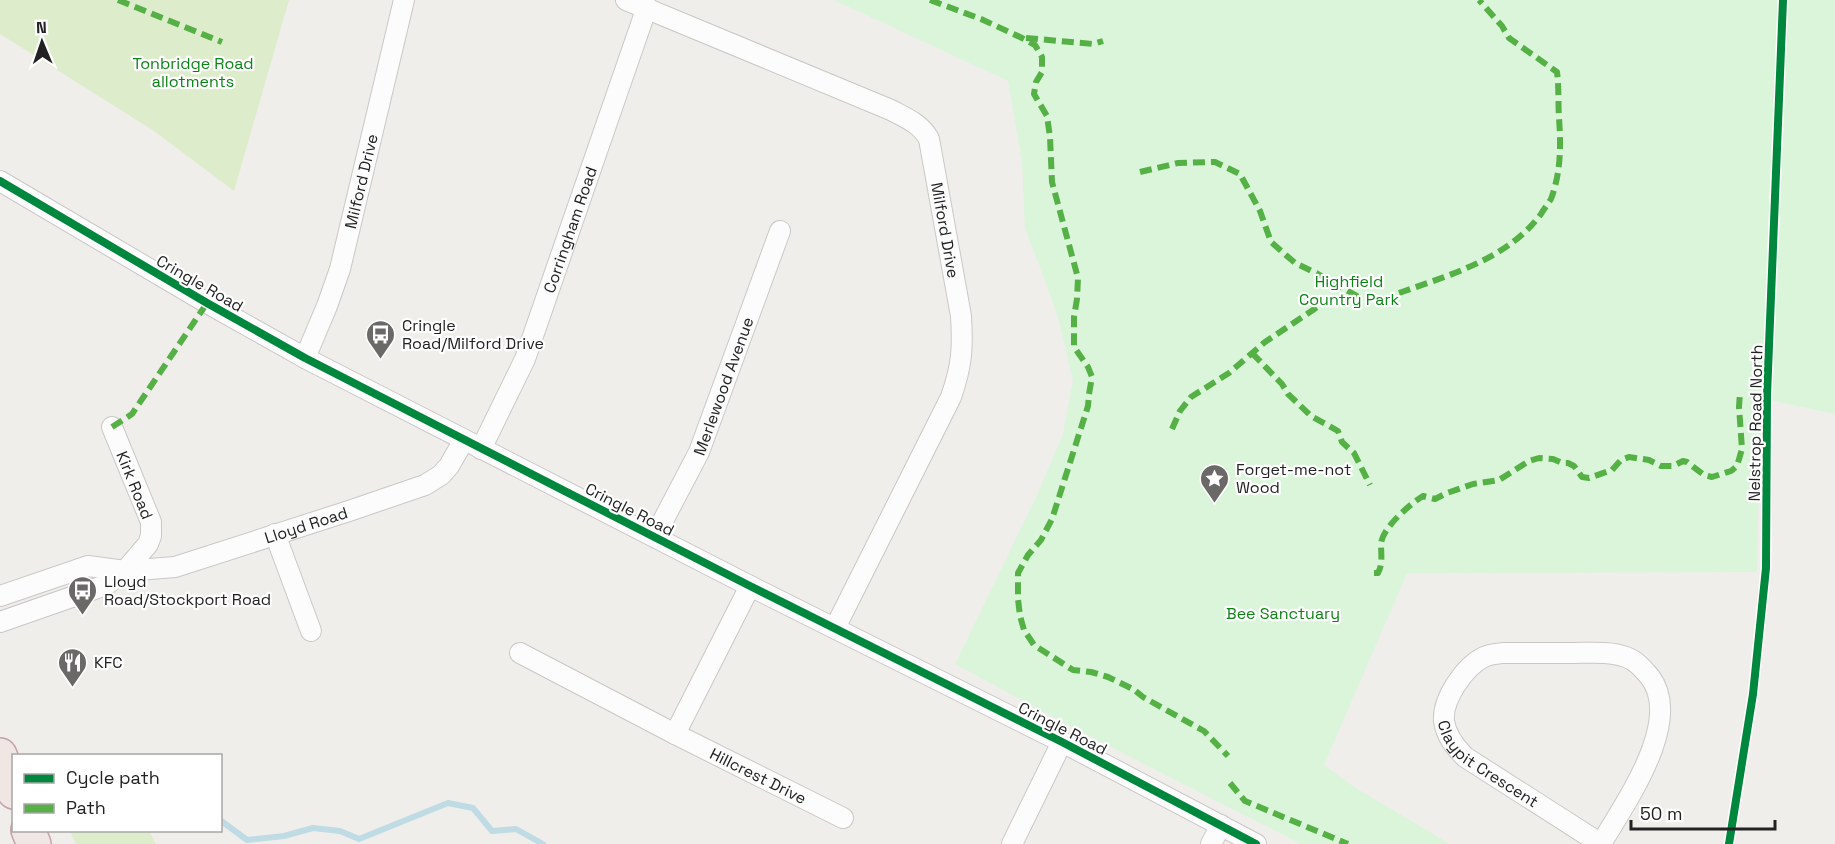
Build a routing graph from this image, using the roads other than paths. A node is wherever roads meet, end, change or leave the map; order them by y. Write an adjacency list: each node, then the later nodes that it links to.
1 (404, 0): 6 (street, Milford Drive)
2 (626, 0): 3 (street, Milford Drive)
3 (647, 7): 8 (street, Corringham Road); 15 (street, Milford Drive)
4 (0, 181): 6 (street, Cringle Road)
5 (780, 231): 10 (street, Merlewood Avenue)
6 (305, 358): 8 (street, Cringle Road)
7 (112, 427): 11 (street, Kirk Road)
8 (473, 445): 9 (street, Lloyd Road); 10 (street, Cringle Road)
9 (275, 534): 11 (street, Lloyd Road); 16 (street)
10 (655, 536): 12 (street, Cringle Road)
11 (125, 572): 13 (street, Lloyd Road); 14 (street, Lloyd Road)
12 (750, 586): 15 (street, Cringle Road); 18 (street)
13 (0, 596)
14 (0, 622)
15 (835, 628): 19 (street, Cringle Road)
16 (311, 632)
17 (520, 653): 18 (street, Hillcrest Drive)
18 (675, 734): 22 (street, Hillcrest Drive)
19 (1062, 742): 23 (street, Cringle Road); 24 (street)
20 (0, 755): 21 (highway)
21 (12, 787)
22 (843, 818)
23 (1221, 825): 25 (street); 26 (street, Cringle Road)
24 (1012, 844)
25 (1211, 844)
26 (1256, 844)
27 (1601, 844): 27 (street, Claypit Crescent)

